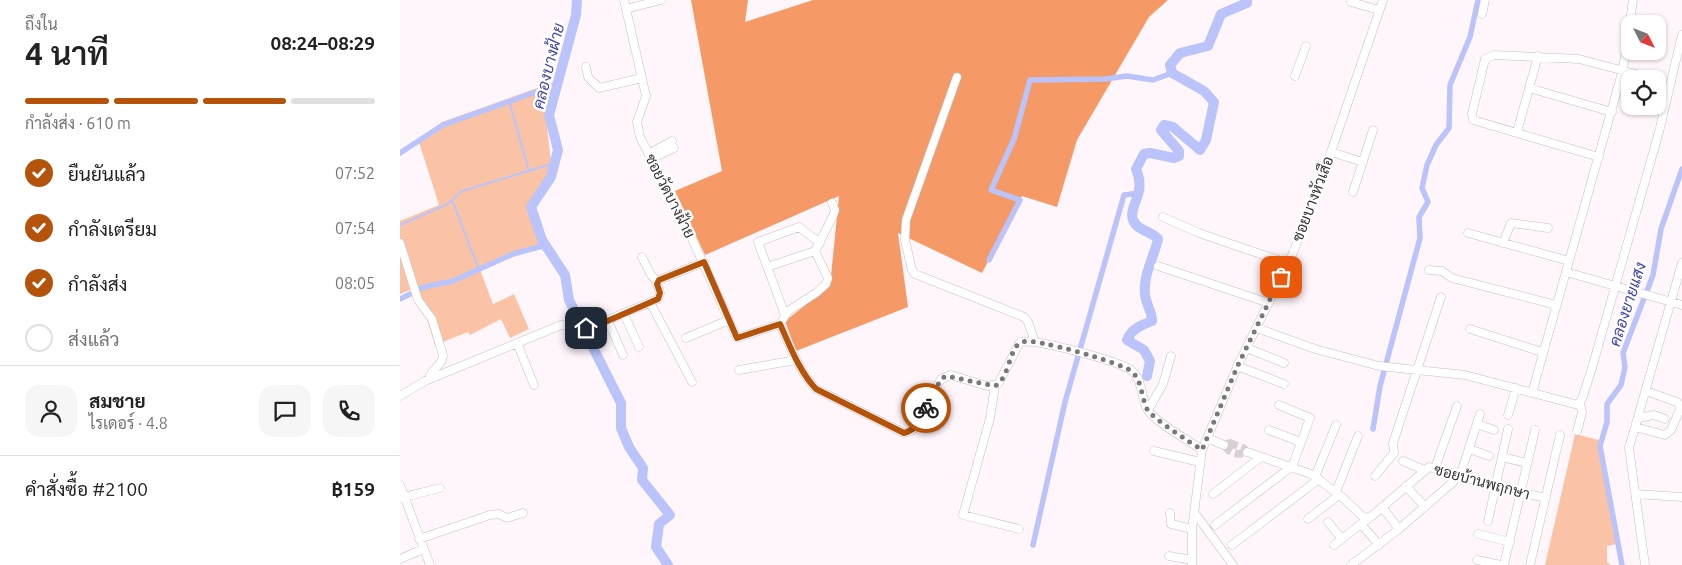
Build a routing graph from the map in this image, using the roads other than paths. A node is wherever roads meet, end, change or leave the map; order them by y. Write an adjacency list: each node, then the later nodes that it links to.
1 (624, 0): 7 (street, ซอยวัดบางฝ้าย)
2 (661, 0): 7 (street)
3 (1383, 0): 8 (street, ซอยบางหัวเสือ)
4 (1485, 0): 9 (street)
5 (1633, 0): 14 (street)
6 (1350, 2): 8 (street)
7 (626, 9): 18 (street, ซอยวัดบางฝ้าย)
8 (1379, 10): 26 (street, ซอยบางหัวเสือ)
9 (1482, 14)
10 (1682, 35): 20 (street)
11 (1306, 46): 16 (street)
12 (1538, 56): 14 (street); 21 (street); 24 (street)
13 (586, 67): 18 (street)
14 (1623, 69): 15 (street); 22 (street)
15 (1626, 70)
16 (1295, 76)
17 (957, 77): 64 (street)
18 (642, 78): 27 (street, ซอยวัดบางฝ้าย)
19 (1666, 82): 20 (street)
20 (1669, 83): 49 (street)
21 (1529, 88): 22 (street); 24 (street)
22 (1612, 112): 28 (street)
23 (1373, 130): 29 (street)
24 (1517, 132): 28 (street)
25 (673, 144): 27 (street)
26 (1331, 152): 29 (street); 42 (street, ซอยบางหัวเสือ)
27 (650, 156): 41 (street, ซอยวัดบางฝ้าย)
28 (1599, 157): 40 (street)
29 (1363, 162): 30 (street)
30 (1353, 192)
31 (832, 203): 36 (street)
32 (1163, 217): 42 (street)
33 (1548, 228): 37 (street)
34 (1468, 233): 37 (street)
35 (400, 243): 76 (street)
36 (820, 243): 38 (street); 45 (street)
37 (1503, 243): 40 (street)
38 (815, 251): 45 (street); 57 (street)
39 (642, 257): 48 (street)
40 (1569, 261): 47 (street)
41 (704, 262): 48 (street); 58 (street, ซอยวัดบางฝ้าย)
42 (1288, 263): 53 (street, ซอยบางหัวเสือ)
43 (1682, 263): 52 (street)
44 (1158, 266): 53 (street)
45 (767, 267): 57 (street)
46 (1429, 270): 54 (street)
47 (1566, 272): 49 (street); 54 (street)
48 (657, 281): 51 (street)
49 (1615, 286): 52 (street); 85 (street)
50 (1441, 297): 74 (street)
51 (650, 302): 56 (street); 77 (street)
52 (1671, 302): 55 (street); 82 (street)
53 (1269, 303): 61 (street, ซอยบางหัวเสือ)
54 (1556, 305): 68 (street)
55 (1682, 305)
56 (624, 314): 59 (street); 66 (street)
57 (785, 315): 60 (street)
58 (729, 320): 60 (street, ซอยวัดบางฝ้าย); 63 (street)
59 (608, 321): 65 (street); 69 (street)
60 (780, 324): 71 (street)
61 (1257, 328): 67 (street, ซอยบางหัวเสือ); 74 (street)
62 (1470, 329): 68 (street)
63 (686, 338)
64 (1035, 342): 80 (street); 88 (street)
65 (517, 343): 76 (street); 79 (street)
66 (639, 347)
67 (1247, 348): 72 (street); 73 (street, ซอยบางหัวเสือ)
68 (1542, 352): 83 (street)
69 (623, 354)
70 (1171, 356): 88 (street)
71 (796, 360): 75 (street); 80 (street)
72 (1284, 363)
73 (1237, 366): 78 (street); 103 (street, ซอยบางหัวเสือ)
74 (1418, 369): 81 (street); 119 (street)
75 (739, 370)
76 (429, 379): 84 (street)
77 (692, 382)
78 (1284, 384)
79 (534, 386)
80 (995, 386): 144 (street)
81 (1516, 388): 83 (street); 90 (street)
82 (1646, 391): 91 (street); 95 (street)
83 (1532, 393): 85 (street)
84 (400, 396)
85 (1580, 403): 100 (street)
86 (1279, 405): 104 (street)
87 (1456, 406): 117 (street)
88 (1148, 410): 107 (street)
89 (1480, 414): 93 (street)
90 (1508, 415)
91 (1638, 418): 92 (street); 95 (street)
92 (1665, 419)
93 (1476, 424): 98 (street); 106 (street)
94 (1336, 425): 121 (street)
95 (1635, 427): 129 (street)
96 (1508, 429): 112 (street)
97 (1269, 430): 104 (street)
98 (1494, 430)
99 (1535, 430): 115 (street)
100 (1577, 431)
101 (1560, 435): 132 (street)
102 (1358, 436): 126 (street)
103 (1207, 438): 105 (street); 107 (street, ซอยบางหัวเสือ)
104 (1302, 442): 116 (street)
105 (1224, 445)
106 (1469, 449): 110 (street); 120 (street)
107 (1202, 450): 114 (street, ซอยบางหัวเสือ)
108 (1154, 451): 114 (street)
109 (1247, 452): 111 (street)
110 (1489, 456)
111 (1261, 457): 116 (street); 128 (street)
112 (1502, 457): 115 (street); 124 (street)
113 (1403, 461): 118 (street)
114 (1200, 462): 135 (street, ซอยบางหัวเสือ)
115 (1528, 462): 127 (street)
116 (1292, 467): 121 (street); 143 (street)
117 (1435, 468): 118 (street, ซอยบ้านพฤกษา); 120 (street, ซอยบ้านพฤกษา)
118 (1424, 470): 123 (street, ซอยบ้านพฤกษา)
119 (1375, 476)
120 (1460, 476): 124 (street, ซอยบ้านพฤกษา); 134 (street)
121 (1317, 478): 126 (street); 151 (street)
122 (400, 485): 131 (street)
123 (1406, 486): 133 (street, ซอยบ้านพฤกษา); 134 (street)
124 (1496, 487): 127 (street, ซอยบ้านพฤกษา); 140 (street)
125 (440, 488): 131 (street)
126 (1338, 493): 138 (street); 139 (street)
127 (1520, 493): 132 (street, ซอยบ้านพฤกษา); 150 (street)
128 (1213, 494)
129 (1636, 494): 130 (street); 164 (street)
130 (1682, 497)
131 (402, 498): 148 (street)
132 (1546, 498): 163 (street)
133 (1382, 507): 138 (street, ซอยบ้านพฤกษา); 146 (street)
134 (1425, 507): 146 (street)
135 (1194, 512): 145 (street, ซอยบางหัวเสือ); 160 (street)
136 (523, 513): 148 (street)
137 (1170, 513): 145 (street)
138 (1372, 516): 142 (street, ซอยบ้านพฤกษา)
139 (1308, 519)
140 (1488, 521)
141 (1328, 522): 149 (street)
142 (1361, 524): 149 (street, ซอยบ้านพฤกษา); 152 (street)
143 (1215, 525)
144 (1019, 529)
145 (1192, 529): 158 (street, ซอยบางหัวเสือ)
146 (1399, 529): 152 (street)
147 (1478, 534): 150 (street)
148 (419, 539): 154 (street)
149 (1342, 539): 153 (street, ซอยบ้านพฤกษา)
150 (1510, 542): 162 (street)
151 (1232, 545)
152 (1379, 545): 161 (street)
153 (1334, 546)
154 (423, 548): 156 (street); 159 (street)
155 (1169, 556): 158 (street)
156 (400, 559)
157 (1476, 560): 162 (street)
158 (1192, 563)
159 (430, 565)
160 (1232, 565)
161 (1351, 565)
162 (1503, 565)
163 (1530, 565)
164 (1645, 565)

